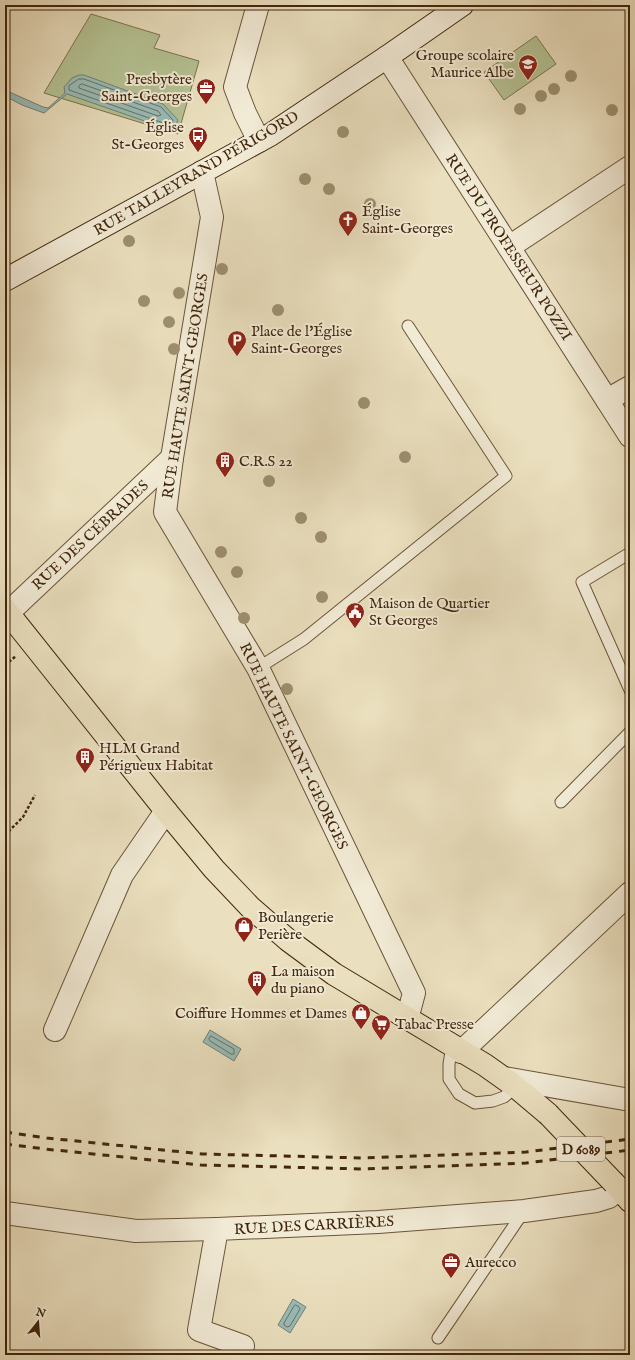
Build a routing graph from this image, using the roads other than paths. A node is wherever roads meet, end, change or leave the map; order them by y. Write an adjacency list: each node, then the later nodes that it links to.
1 (258, 5): 4 (street)
2 (462, 5): 3 (street, RUE TALLEYRAND PÉRIGORD)
3 (387, 57): 4 (street, RUE TALLEYRAND PÉRIGORD); 7 (street, RUE DU PROFESSEUR POZZI)
4 (259, 141): 6 (street, RUE TALLEYRAND PÉRIGORD)
5 (630, 168): 7 (street)
6 (202, 172): 8 (street, RUE TALLEYRAND PÉRIGORD); 13 (street, RUE HAUTE SAINT-GEORGES)
7 (509, 247): 11 (street, RUE DU PROFESSEUR POZZI)
8 (5, 280)
9 (408, 326): 16 (lane)
10 (630, 387): 11 (street)
11 (607, 400): 12 (street, RUE DU PROFESSEUR POZZI)
12 (630, 436)
13 (172, 458): 15 (street, RUE DES CÉBRADES); 16 (street, RUE HAUTE SAINT-GEORGES)
14 (630, 553): 17 (lane)
15 (7, 611): 20 (main road, D 6089)
16 (258, 668): 22 (street, RUE HAUTE SAINT-GEORGES)
17 (630, 690)
18 (630, 732): 19 (lane)
19 (561, 802)
20 (166, 811): 22 (main road, D 6089); 23 (street)
21 (630, 893): 24 (street)
22 (407, 1019): 24 (main road, D 6089)
23 (55, 1030)
24 (457, 1049): 25 (main road, D 6089); 25 (lane)
25 (510, 1083): 26 (street); 27 (main road, D 6089, bridge)
26 (630, 1100)
27 (623, 1191): 28 (street, RUE DES CARRIÈRES)
28 (524, 1211): 30 (street, RUE DES CARRIÈRES); 31 (lane)
29 (5, 1213): 30 (street, RUE DES CARRIÈRES)
30 (217, 1229): 32 (street)
31 (438, 1338)
32 (243, 1346)

